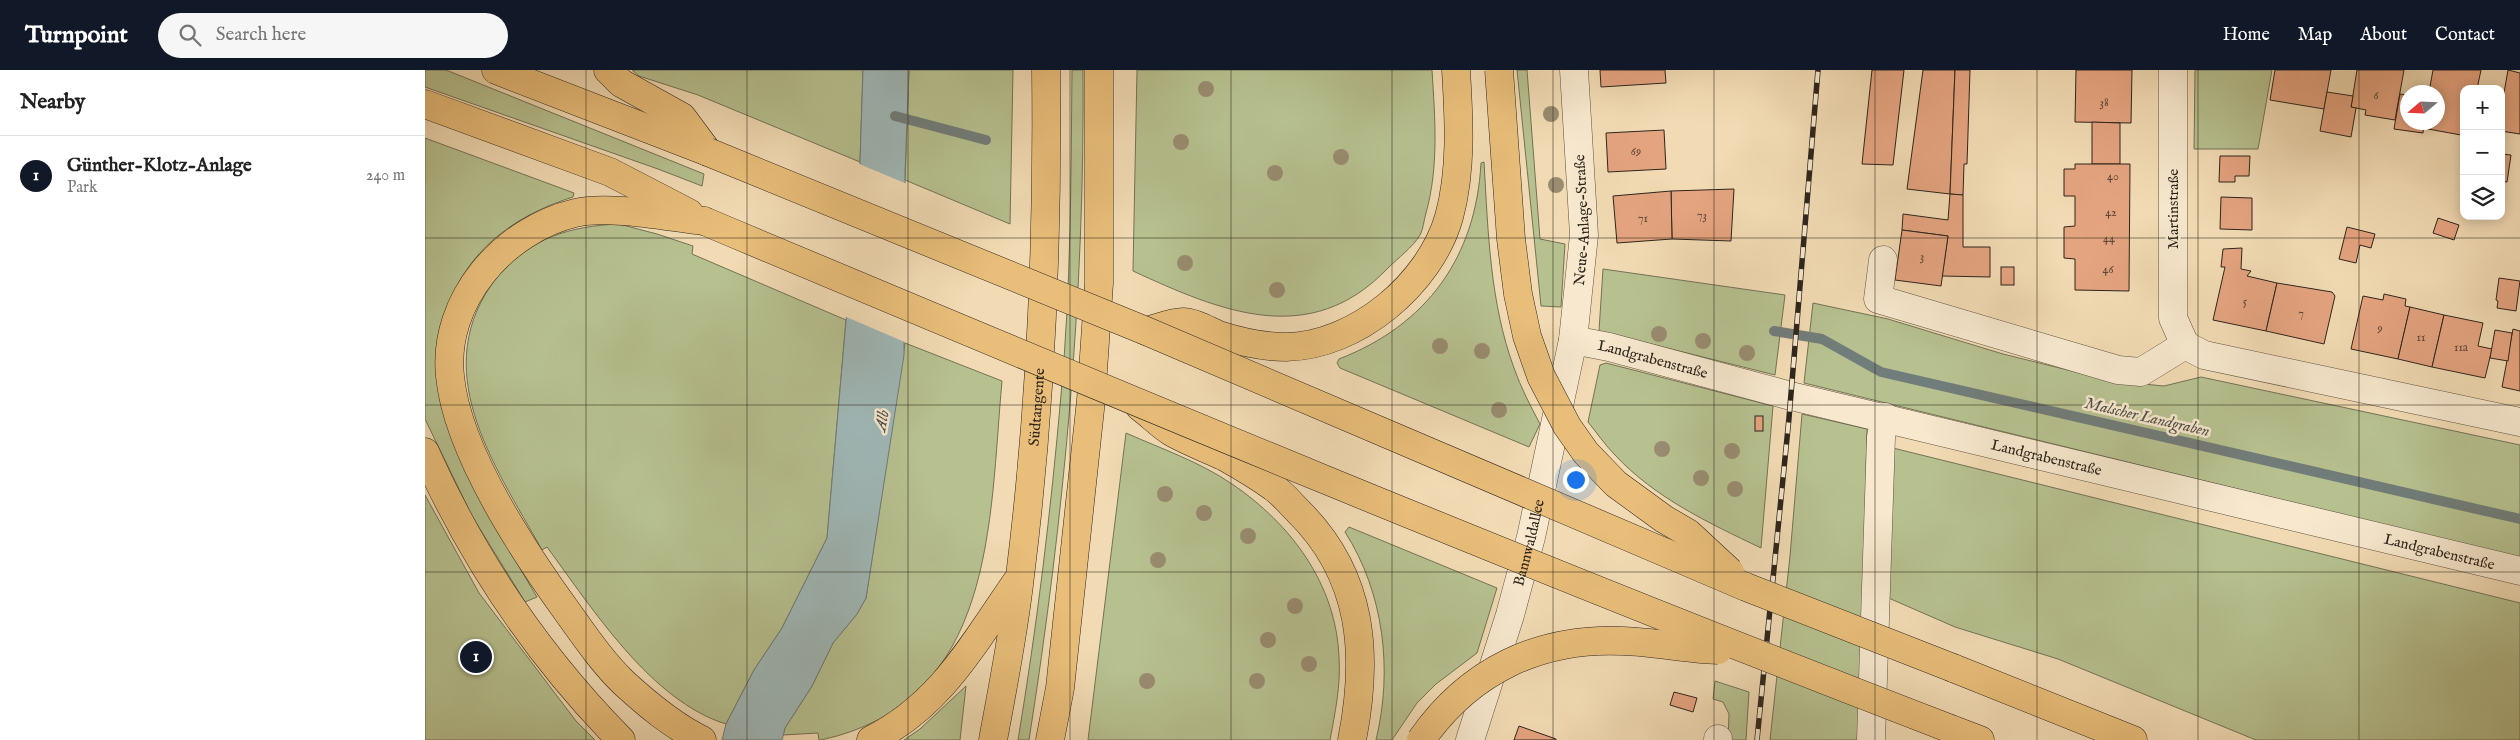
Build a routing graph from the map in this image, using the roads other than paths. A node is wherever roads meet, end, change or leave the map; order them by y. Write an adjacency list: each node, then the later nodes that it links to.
1 (496, 70): 10 (highway)
2 (608, 70): 10 (highway)
3 (1047, 70): 21 (highway, Südtangente)
4 (1099, 70): 28 (highway)
5 (1456, 70): 13 (highway)
6 (1499, 70): 22 (highway, bridge)
7 (1574, 70): 14 (street, Neue-Anlage-Straße)
8 (2173, 70): 15 (street, Martinstraße)
9 (425, 104): 11 (highway)
10 (708, 152): 13 (highway, bridge)
11 (704, 221): 16 (highway, bridge); 25 (highway)
12 (1883, 260): 15 (street)
13 (1146, 331): 22 (highway, bridge)
14 (1573, 340): 17 (street, Landgrabenstraße); 31 (street, Bannwaldallee)
15 (2185, 345): 18 (street)
16 (1135, 402): 23 (highway, bridge); 29 (highway)
17 (1885, 417): 20 (street, Landgrabenstraße); 32 (street)
18 (2520, 422)
19 (425, 452): 24 (highway)
20 (2520, 571)
21 (1021, 576): 26 (highway); 27 (highway, Südtangente)
22 (1746, 587): 34 (highway, bridge)
23 (1742, 649): 30 (highway, bridge); 33 (highway, bridge)
24 (621, 740)
25 (702, 740)
26 (871, 740)
27 (993, 740)
28 (1050, 740)
29 (1352, 740)
30 (1421, 740)
31 (1471, 740)
32 (1871, 740)
33 (1979, 740)
34 (2133, 740)

